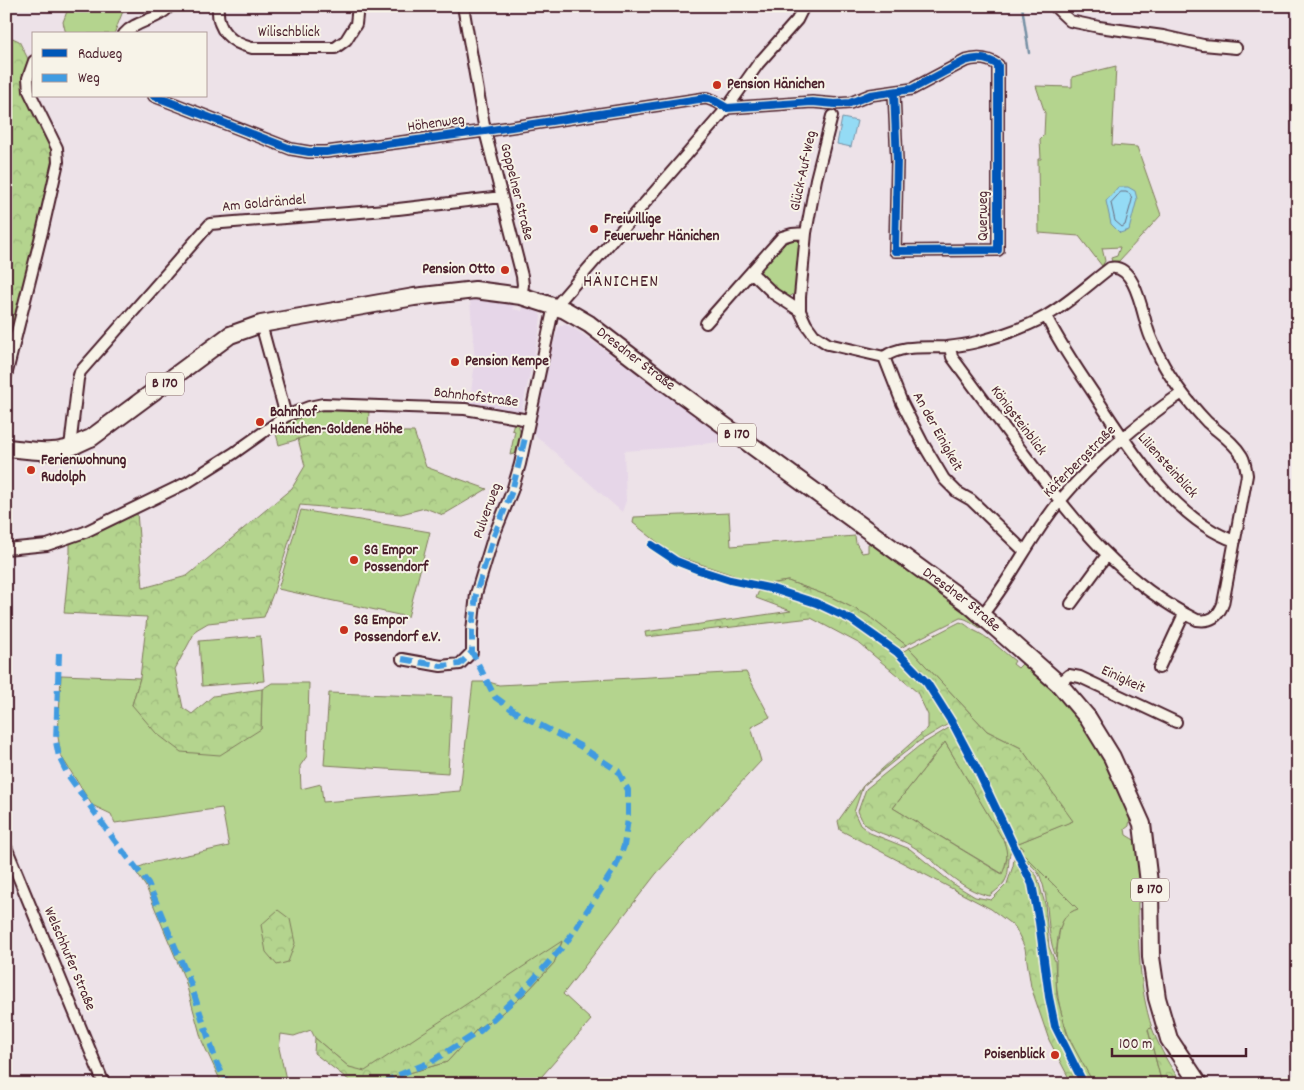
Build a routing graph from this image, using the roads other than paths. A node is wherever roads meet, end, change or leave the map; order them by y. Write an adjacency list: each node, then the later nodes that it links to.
1 (170, 6): 7 (street)
2 (218, 6): 3 (street, Wilischblick)
3 (358, 6)
4 (463, 6): 16 (street, Goppelner Straße)
5 (804, 6): 14 (street, Pulverweg)
6 (1054, 6): 8 (street)
7 (126, 32)
8 (1236, 48)
9 (32, 67): 11 (street)
10 (894, 93): 10 (street, Querweg); 14 (street, Querweg)
11 (32, 95)
12 (33, 98): 28 (street)
13 (159, 98): 16 (street, Höhenweg)
14 (727, 108): 16 (street, Höhenweg); 21 (street, Pulverweg)
15 (832, 116): 18 (street, Glück-Auf-Weg)
16 (486, 131): 17 (street, Goppelner Straße)
17 (502, 197): 20 (street, Goppelner Straße); 33 (street, Am Goldrändel)
18 (806, 233): 19 (street, Glück-Auf-Weg); 22 (street, Glück-Auf-Weg)
19 (751, 272): 22 (street); 24 (street, Glück-Auf-Weg)
20 (521, 296): 21 (main road, Dresdner Straße / B 170); 25 (main road, Dresdner Straße / B 170)
21 (557, 307): 31 (street, Pulverweg); 42 (main road, Dresdner Straße / B 170)
22 (800, 311): 27 (street)
23 (1046, 316): 26 (street); 29 (street, Königsteinblick); 32 (street, Liliensteinblick)
24 (706, 323)
25 (261, 324): 30 (street); 33 (main road, Dresdner Straße / B 170)
26 (950, 347): 27 (street); 35 (street, Königsteinblick)
27 (884, 357): 38 (street, An der Einigkeit)
28 (6, 376)
29 (1182, 393): 32 (street, Käferbergstraße); 36 (street, Königsteinblick)
30 (286, 416): 31 (street, Bahnhofstraße); 37 (street, Bahnhofstraße)
31 (529, 420): 43 (street, Pulverweg)
32 (1123, 439): 35 (street, Käferbergstraße); 36 (street, Liliensteinblick)
33 (70, 447): 34 (main road, B 170)
34 (6, 448)
35 (1060, 502): 38 (street, Käferbergstraße); 39 (street, Königsteinblick)
36 (1235, 541): 41 (street, Königsteinblick)
37 (6, 549)
38 (1024, 551): 42 (street, Käferbergstraße)
39 (1107, 555): 40 (street); 41 (street, Königsteinblick)
40 (1071, 604)
41 (1184, 614): 44 (street)
42 (982, 615): 45 (main road, Dresdner Straße / B 170)
43 (402, 659)
44 (1159, 668)
45 (1059, 684): 46 (street, Einigkeit); 49 (main road, Dresdner Straße / B 170)
46 (1176, 722)
47 (6, 847): 48 (street, Welschhufer Straße)
48 (104, 1084)
49 (1199, 1084)

